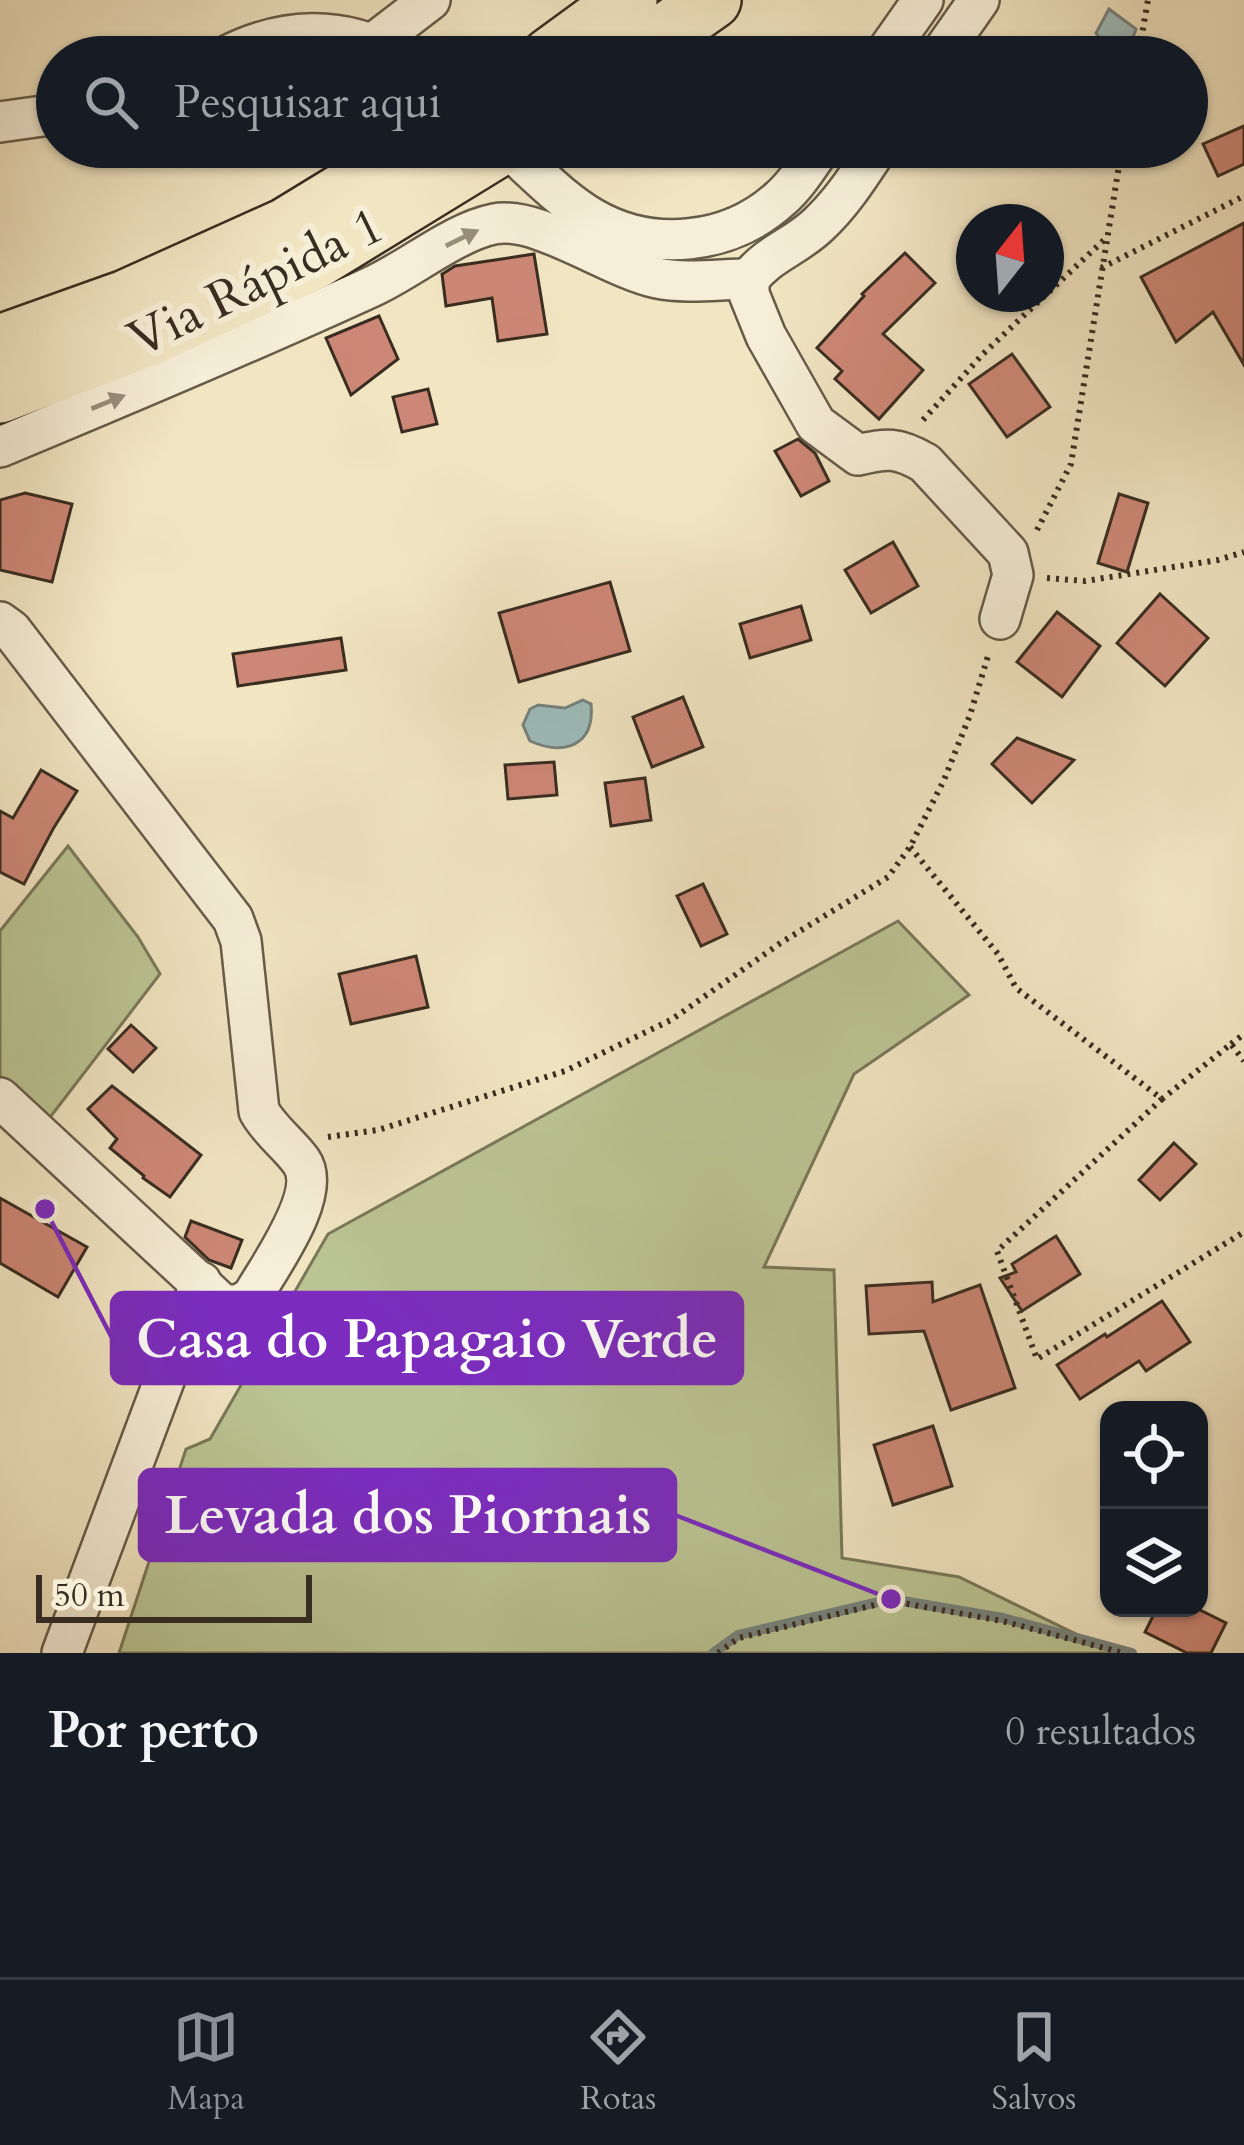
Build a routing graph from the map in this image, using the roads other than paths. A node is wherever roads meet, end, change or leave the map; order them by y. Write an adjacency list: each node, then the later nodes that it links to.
1 (430, 0): 8 (street)
2 (628, 0): 9 (highway)
3 (712, 0): 10 (highway)
4 (923, 0): 11 (street)
5 (979, 0): 12 (street)
6 (290, 36): 7 (street)
7 (344, 36)
8 (398, 36)
9 (579, 36)
10 (661, 36)
11 (898, 36)
12 (954, 36)
13 (36, 117): 14 (street)
14 (0, 122)
15 (383, 168): 21 (highway, Via Rápida 1)
16 (468, 168): 22 (highway, Via Rápida 1)
17 (529, 168): 18 (street)
18 (805, 168)
19 (864, 168): 20 (street)
20 (749, 279): 23 (street, one-way to 20); 24 (street)
21 (0, 344)
22 (0, 394)
23 (0, 447)
24 (1000, 619)
25 (0, 622): 27 (street)
26 (0, 1098): 27 (street)
27 (201, 1282): 28 (street)
28 (62, 1653)

